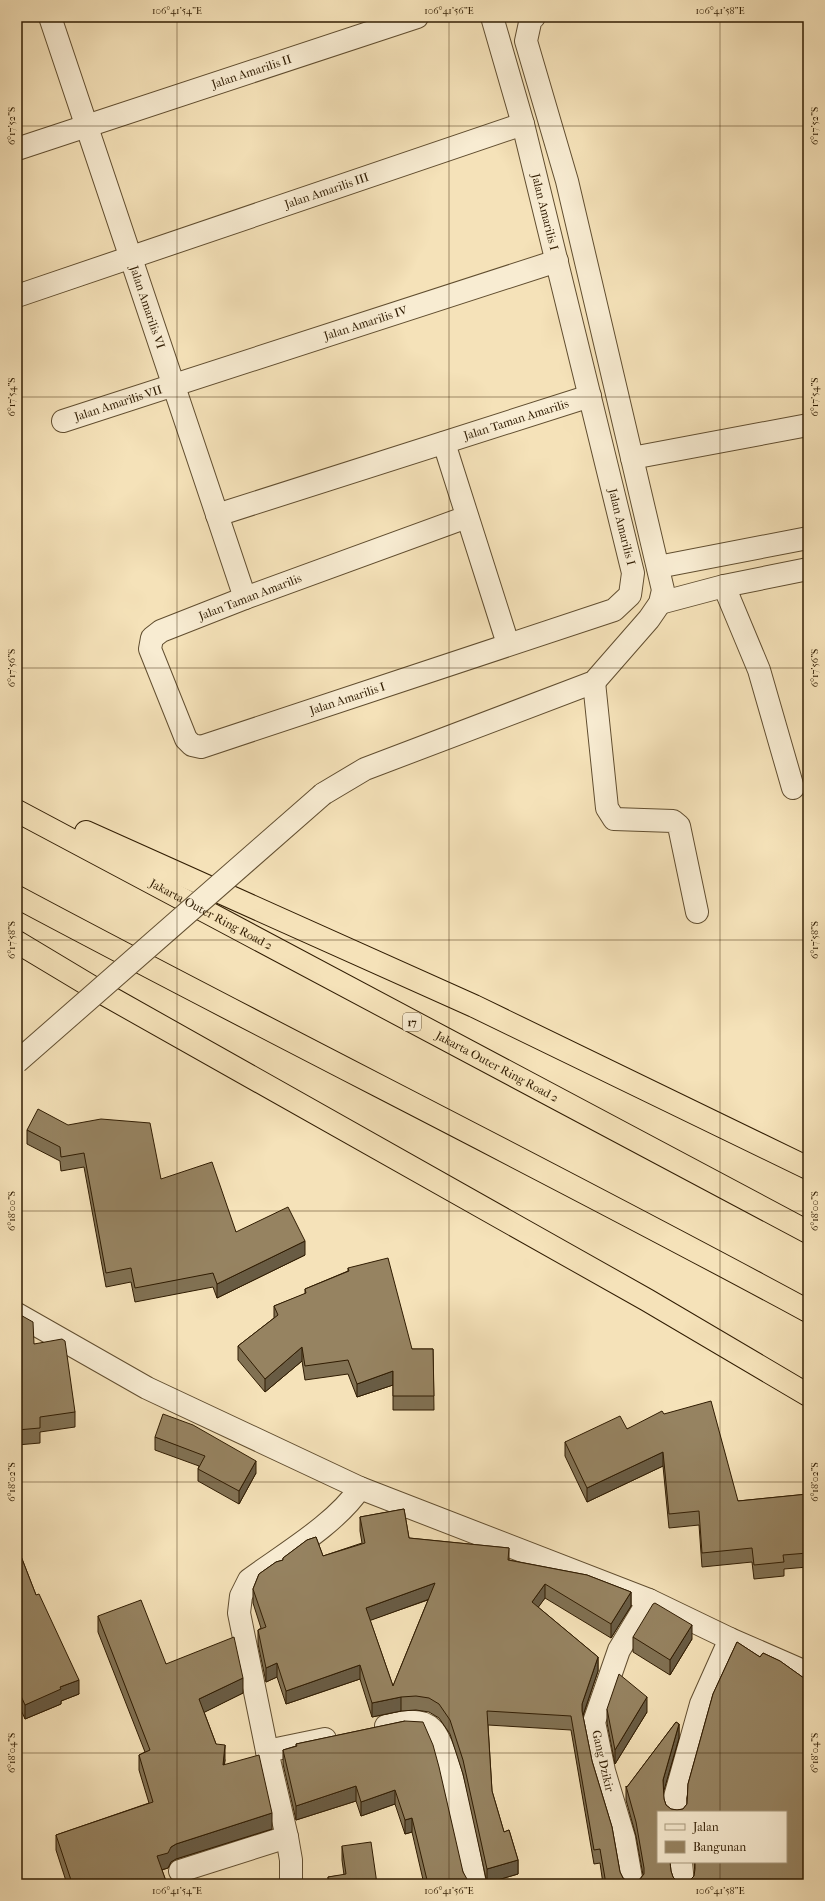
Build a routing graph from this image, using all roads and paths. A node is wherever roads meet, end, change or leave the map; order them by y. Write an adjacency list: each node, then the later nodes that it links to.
1 (50, 17): 6 (street, Jalan Amarilis VI)
2 (417, 17): 6 (street, Jalan Amarilis II)
3 (492, 17): 5 (street, Jalan Amarilis I)
4 (534, 17): 16 (street)
5 (523, 124): 8 (street, Jalan Amarilis III); 9 (street, Jalan Amarilis I)
6 (87, 126): 7 (street, Jalan Amarilis II); 8 (street, Jalan Amarilis VI)
7 (17, 149)
8 (131, 257): 10 (street, Jalan Amarilis III); 11 (street, Jalan Amarilis VI)
9 (557, 261): 11 (street, Jalan Amarilis IV); 12 (street, Jalan Amarilis I)
10 (17, 296)
11 (174, 386): 13 (street, Jalan Amarilis VII); 17 (street, Jalan Amarilis VI)
12 (590, 396): 15 (street, Jalan Taman Amarilis); 25 (street, Jalan Amarilis I)
13 (63, 421)
14 (808, 425): 16 (street)
15 (444, 443): 17 (street, Jalan Taman Amarilis); 18 (street)
16 (632, 458): 20 (street)
17 (217, 515): 23 (street, Jalan Amarilis VI)
18 (467, 516): 23 (street, Jalan Taman Amarilis); 25 (street)
19 (808, 538): 20 (street)
20 (658, 567): 24 (street)
21 (808, 568): 22 (street)
22 (724, 586): 24 (street); 28 (street)
23 (245, 598): 27 (street, Jalan Taman Amarilis)
24 (660, 603): 26 (street)
25 (508, 644): 27 (street, Jalan Amarilis I)
26 (594, 682): 32 (street); 34 (street, bridge)
27 (201, 748)
28 (793, 788)
29 (17, 802): 35 (highway)
30 (17, 811): 36 (highway, Jakarta Outer Ring Road 2 / 17)
31 (17, 897): 37 (highway)
32 (697, 912)
33 (17, 942): 39 (highway)
34 (17, 1062)
35 (808, 1168)
36 (808, 1232)
37 (808, 1311)
38 (17, 1314): 40 (street)
39 (808, 1395)
40 (360, 1488): 41 (street); 46 (street)
41 (649, 1600): 42 (street); 53 (street, Gang Dzikir)
42 (730, 1639): 43 (street); 47 (street)
43 (808, 1673)
44 (366, 1731): 52 (street)
45 (343, 1735): 46 (street)
46 (267, 1751): 48 (street)
47 (676, 1811)
48 (287, 1837): 50 (street); 51 (street)
49 (681, 1863): 54 (street)
50 (180, 1870)
51 (291, 1884)
52 (475, 1884)
53 (632, 1884)
54 (684, 1884)

